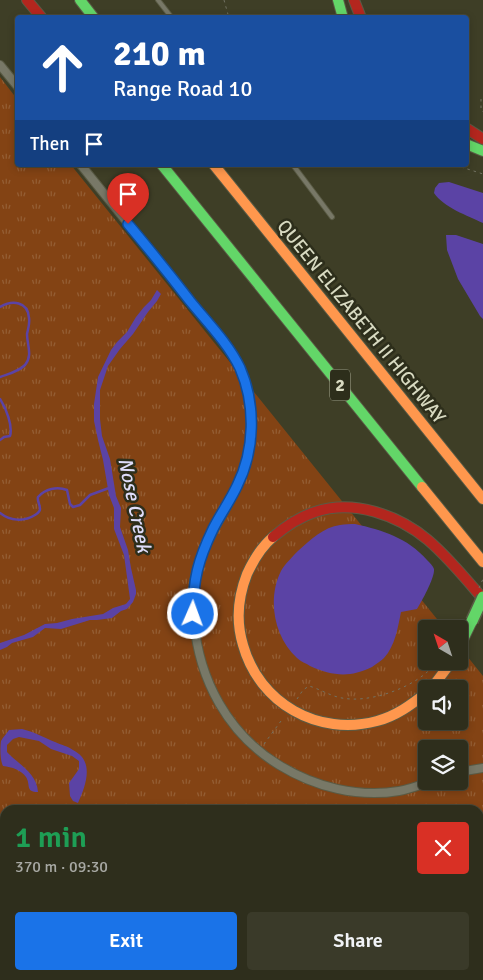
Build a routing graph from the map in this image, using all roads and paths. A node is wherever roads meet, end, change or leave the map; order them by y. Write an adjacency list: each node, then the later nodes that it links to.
1 (27, 0): 7 (main road)
2 (80, 0): 8 (main road)
3 (158, 0): 9 (lane)
4 (224, 0): 10 (path)
5 (338, 0): 11 (main road)
6 (354, 0): 12 (main road)
7 (40, 15)
8 (92, 15)
9 (170, 15)
10 (228, 15)
11 (342, 15)
12 (360, 15)
13 (0, 65): 14 (street)
14 (15, 83)
15 (480, 99): 16 (path)
16 (483, 112)
17 (469, 130): 18 (main road)
18 (483, 139)
19 (469, 145): 20 (main road)
20 (483, 152)
21 (83, 167): 36 (street)
22 (164, 167): 29 (main road, 2)
23 (216, 167): 28 (main road, QUEEN ELIZABETH II HIGHWAY / 2)
24 (294, 167): 27 (lane)
25 (461, 167): 26 (path)
26 (483, 174)
27 (332, 217)
28 (483, 498)
29 (483, 562)
30 (483, 598): 31 (main road, bridge); 34 (main road)
31 (468, 629)
32 (429, 670): 33 (path)
33 (296, 699)
34 (418, 700)
35 (281, 721): 36 (path)
36 (259, 751): 39 (street)
37 (483, 768): 38 (street)
38 (468, 770)
39 (418, 785)

